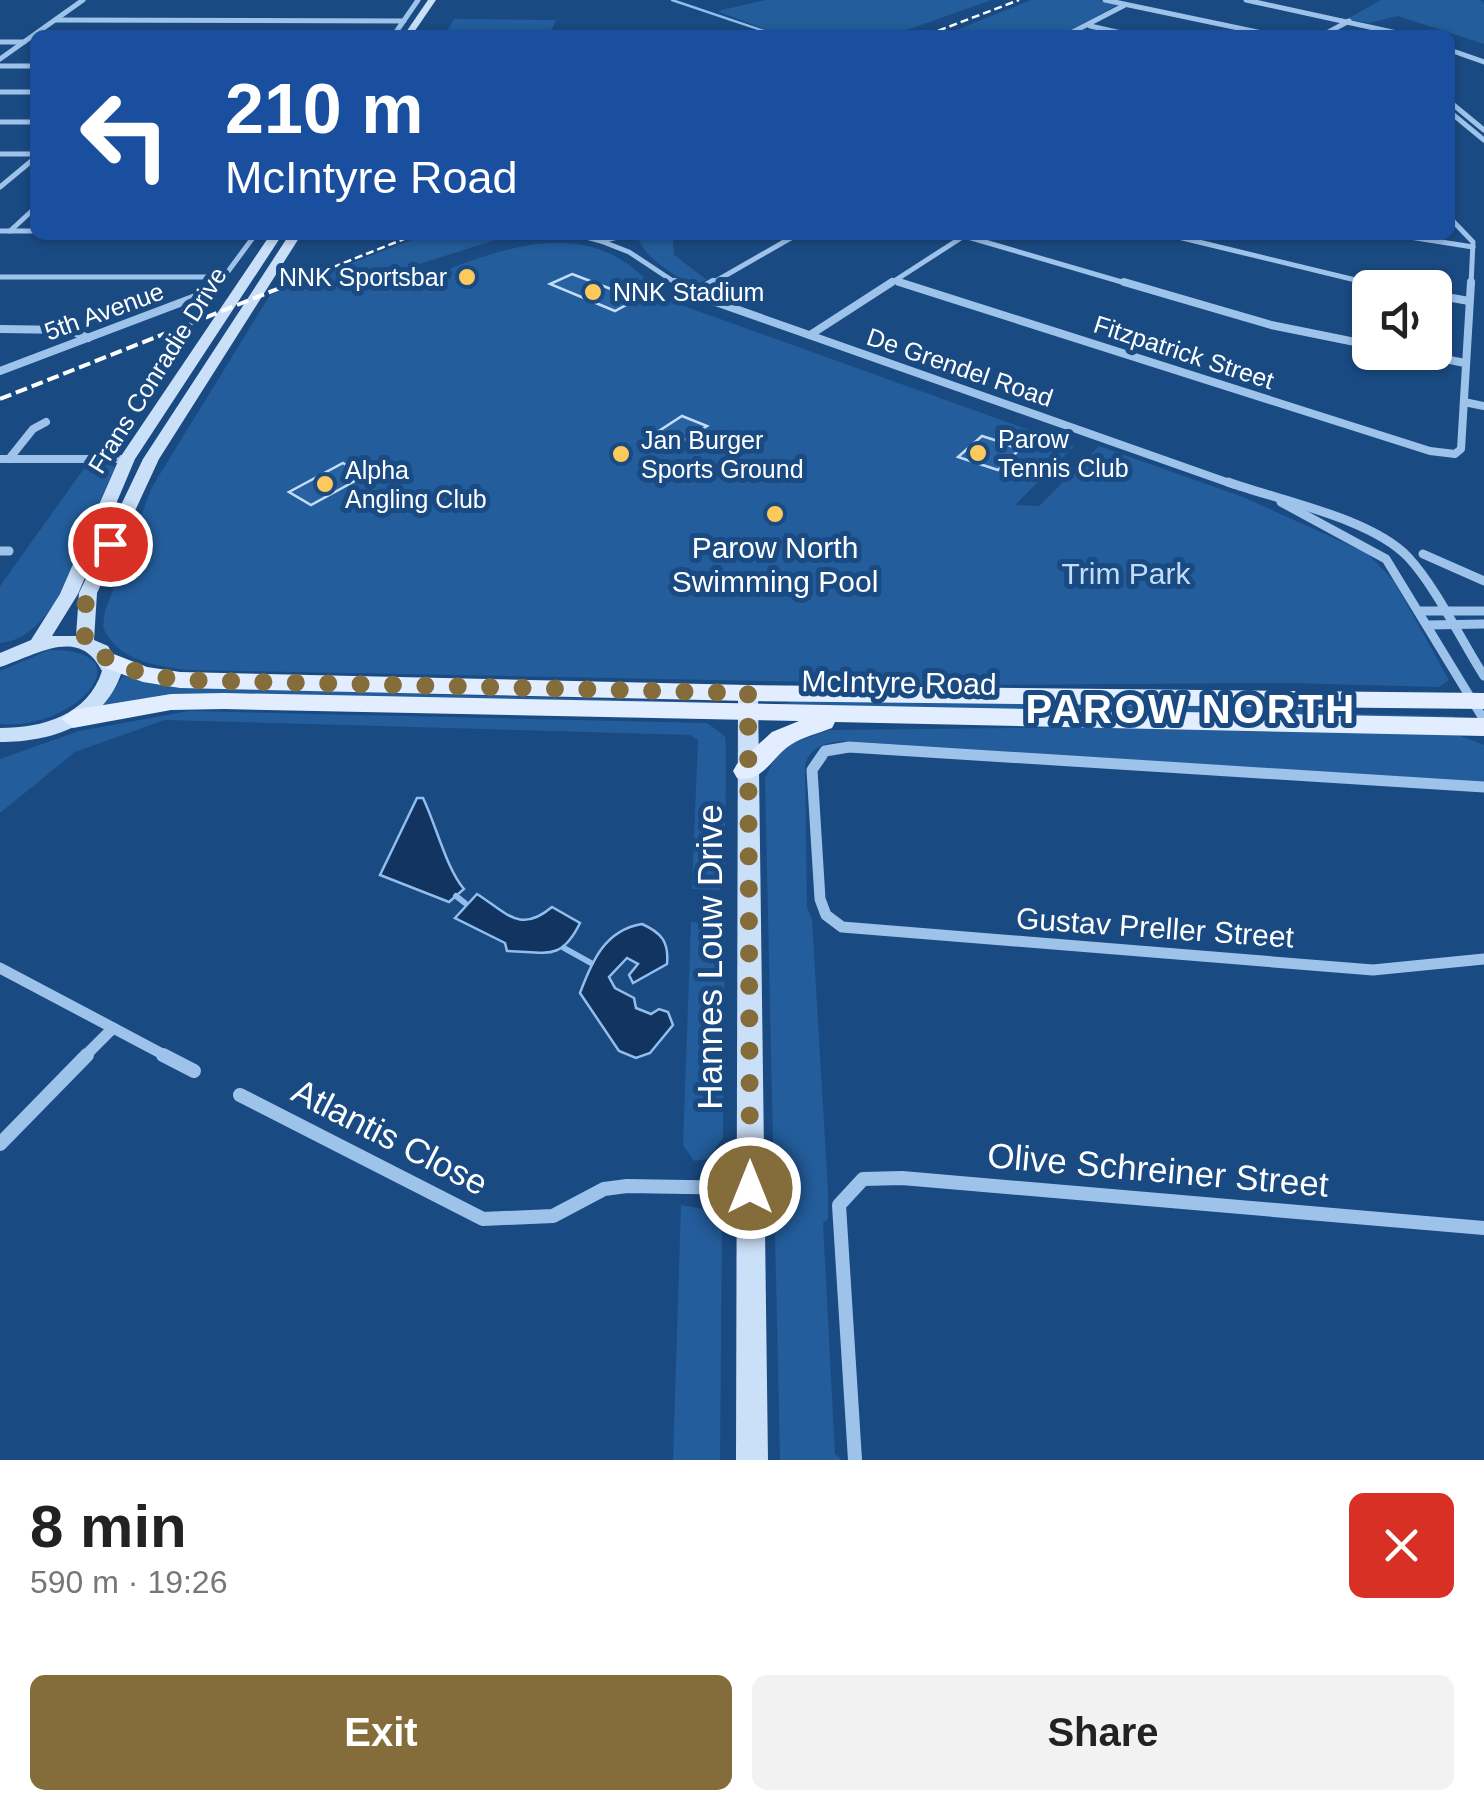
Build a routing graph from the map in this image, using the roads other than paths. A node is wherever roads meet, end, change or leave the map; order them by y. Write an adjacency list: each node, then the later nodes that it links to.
1 (83, 0): 10 (street)
2 (418, 0): 12 (street)
3 (432, 0): 17 (main road)
4 (446, 0): 18 (main road)
5 (1106, 0): 8 (street)
6 (1246, 0): 9 (street)
7 (1303, 0): 9 (street)
8 (1126, 4): 13 (street); 14 (street)
9 (1287, 8): 11 (street)
10 (56, 20): 12 (street); 15 (street)
11 (1350, 20): 22 (street); 23 (street)
12 (404, 21): 16 (street)
13 (1090, 26): 19 (street); 20 (street)
14 (1243, 29): 21 (street)
15 (42, 30)
16 (398, 30)
17 (411, 30)
18 (426, 30)
19 (1080, 30)
20 (1108, 30)
21 (1248, 30)
22 (1332, 30)
23 (1387, 30)
24 (30, 38): 26 (street)
25 (0, 42): 26 (street)
26 (25, 42): 27 (street); 29 (street)
27 (30, 42)
28 (1455, 52): 30 (street)
29 (0, 62): 31 (street)
30 (1484, 62)
31 (30, 65)
32 (0, 92): 33 (street)
33 (30, 92)
34 (1455, 109): 39 (street)
35 (1455, 113): 38 (street)
36 (0, 122): 37 (street)
37 (30, 122)
38 (1472, 130): 39 (street); 40 (street)
39 (1484, 130)
40 (1484, 140)
41 (0, 154): 42 (street)
42 (30, 156)
43 (30, 161): 44 (street)
44 (0, 188)
45 (30, 213): 48 (street)
46 (1455, 223): 62 (street)
47 (0, 231): 48 (street)
48 (10, 231): 49 (street)
49 (30, 231)
50 (252, 240): 65 (street, 5th Avenue)
51 (273, 240): 82 (main road, Frans Conradie Drive)
52 (292, 240): 92 (main road, Frans Conradie Drive)
53 (597, 240): 61 (street, De Grendel Road)
54 (606, 240): 61 (street)
55 (628, 240): 63 (street)
56 (787, 240): 68 (street)
57 (956, 240): 67 (street)
58 (980, 240): 74 (street)
59 (1189, 240): 66 (street)
60 (1429, 240): 62 (street)
61 (601, 241): 63 (street, De Grendel Road)
62 (1473, 247): 70 (street)
63 (636, 254): 68 (street, De Grendel Road)
64 (0, 277): 65 (street)
65 (226, 277): 73 (street, 5th Avenue)
66 (1352, 280)
67 (895, 281): 72 (street); 78 (street, Fitzpatrick Street)
68 (693, 294): 72 (street, De Grendel Road)
69 (1452, 298): 70 (street)
70 (1470, 301): 76 (street)
71 (0, 330): 73 (street)
72 (810, 335): 83 (street, De Grendel Road)
73 (88, 338): 77 (street, 5th Avenue)
74 (1352, 341)
75 (1452, 360): 76 (street)
76 (1466, 363): 78 (street)
77 (0, 371)
78 (1464, 402): 79 (street)
79 (1484, 406)
80 (46, 422): 81 (street)
81 (5, 459): 82 (street)
82 (127, 460): 93 (main road, Frans Conradie Drive)
83 (1280, 501): 86 (street, De Grendel Road); 87 (street, De Grendel Road)
84 (1423, 554): 85 (street)
85 (1484, 581)
86 (1420, 611): 87 (street); 90 (street, De Grendel Road)
87 (1444, 611): 88 (street); 91 (street, De Grendel Road)
88 (1484, 611)
89 (1484, 624): 91 (street)
90 (1428, 625): 91 (street); 98 (street, De Grendel Road)
91 (1452, 625): 96 (street, De Grendel Road)
92 (85, 644): 93 (main road); 95 (main road)
93 (37, 646): 94 (main road)
94 (2, 658)
95 (111, 661): 97 (main road, McIntyre Road); 100 (main road)
96 (1484, 676)
97 (748, 703): 98 (main road, McIntyre Road); 99 (main road, McIntyre Road); 100 (main road, McIntyre Road); 104 (main road, Hannes Louw Drive)
98 (1481, 712): 99 (main road, McIntyre Road)
99 (868, 716): 104 (main road)
100 (73, 718): 102 (main road)
101 (0, 735): 102 (main road)
102 (22, 735): 103 (main road)
103 (0, 746)
104 (746, 771): 112 (main road, Hannes Louw Drive)
105 (1484, 788): 106 (street, Gustav Preller Street)
106 (1484, 959)
107 (0, 968): 108 (street)
108 (113, 1028): 109 (street); 111 (street)
109 (194, 1071)
110 (240, 1095): 112 (street, Atlantis Close)
111 (0, 1144)
112 (750, 1188): 114 (main road, Hannes Louw Drive)
113 (1484, 1228): 115 (street, Olive Schreiner Street)
114 (752, 1460)
115 (855, 1460)

